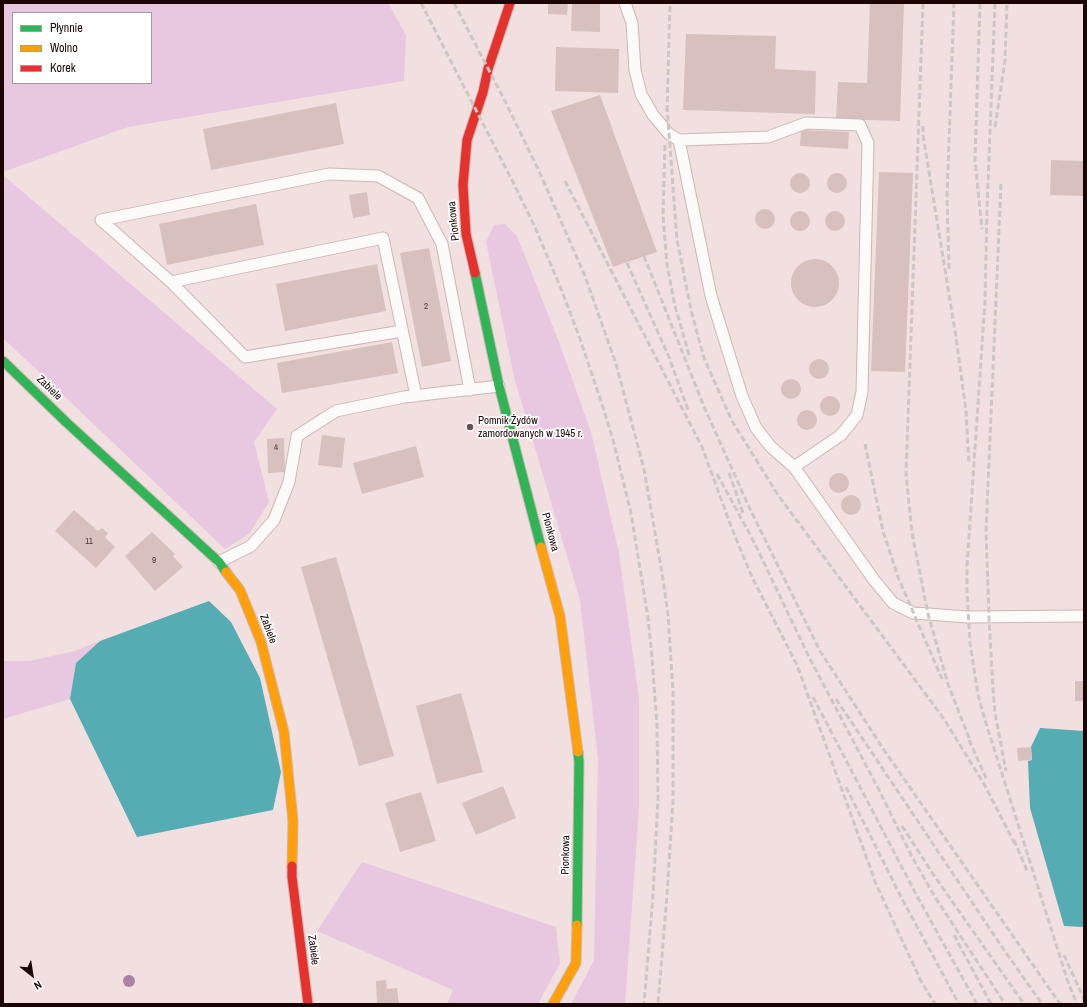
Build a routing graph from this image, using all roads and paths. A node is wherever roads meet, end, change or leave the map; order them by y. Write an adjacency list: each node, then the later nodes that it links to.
1 (510, 3): 7 (street, Pionkowa)
2 (625, 3): 3 (lane)
3 (679, 140): 10 (lane); 10 (lane)
4 (171, 282): 5 (lane); 5 (lane); 8 (lane)
5 (402, 331): 9 (lane)
6 (3, 360): 11 (street, Zabiele)
7 (499, 386): 8 (lane); 14 (street, Pionkowa)
8 (470, 390): 9 (lane)
9 (416, 396): 11 (lane)
10 (794, 467): 12 (lane)
11 (220, 562): 13 (street, Zabiele)
12 (1084, 616)
13 (308, 1004)
14 (554, 1004)

